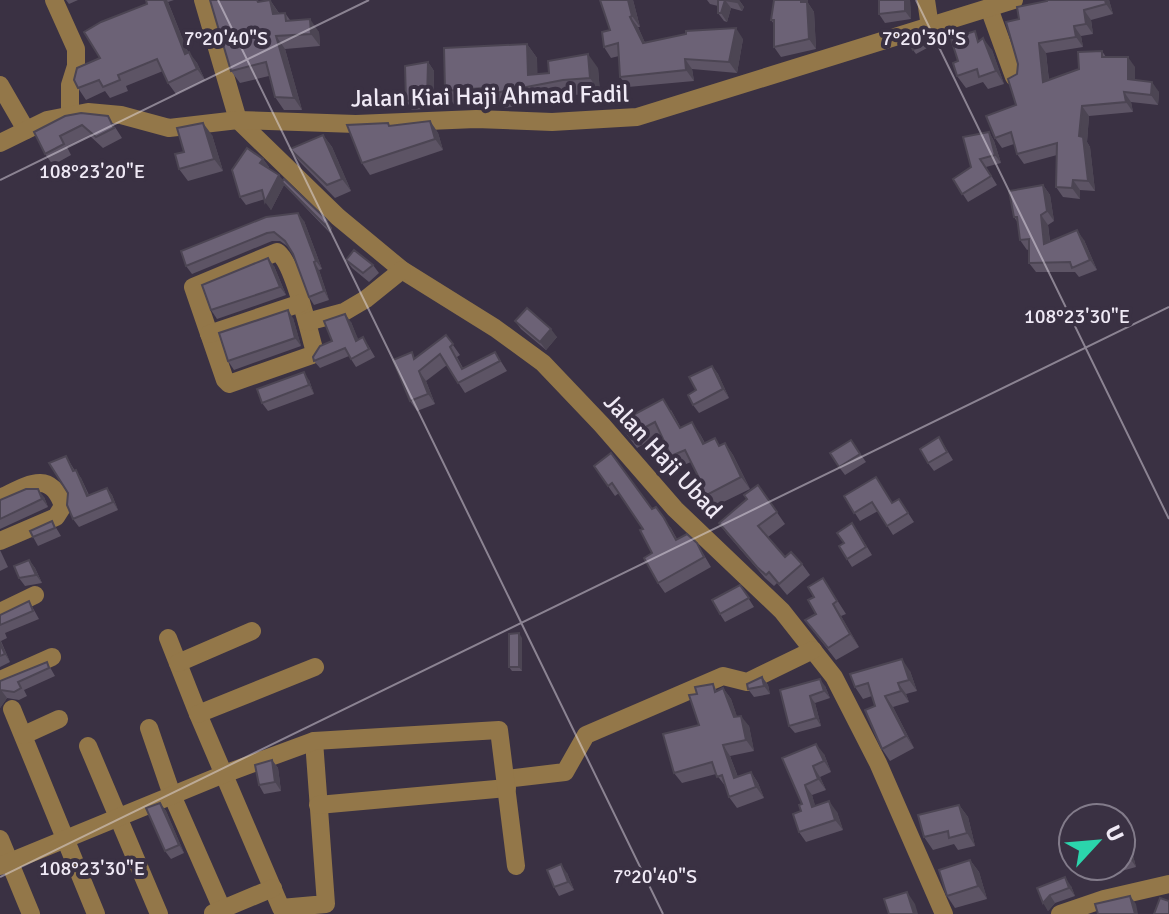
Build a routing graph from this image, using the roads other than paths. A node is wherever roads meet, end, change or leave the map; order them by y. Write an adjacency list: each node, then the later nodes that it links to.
1 (54, 0): 9 (street)
2 (203, 0): 10 (street)
3 (926, 0): 6 (street)
4 (1014, 0): 5 (street, Jalan Kiai Haji Ahmad Fadil)
5 (989, 8): 6 (street, Jalan Kiai Haji Ahmad Fadil); 7 (street)
6 (930, 27): 10 (street, Jalan Kiai Haji Ahmad Fadil)
7 (1014, 77)
8 (0, 85): 11 (street)
9 (70, 115): 10 (street, Jalan Kiai Haji Ahmad Fadil); 11 (street, Jalan Kiai Haji Ahmad Fadil)
10 (238, 120): 13 (street, Jalan Haji Ubad)
11 (26, 130): 12 (street, Jalan Kiai Haji Ahmad Fadil)
12 (0, 143)
13 (402, 270): 15 (street); 23 (street, Jalan Haji Ubad)
14 (301, 303): 15 (street); 16 (street); 16 (street)
15 (307, 322): 16 (street)
16 (209, 334)
17 (0, 498): 18 (street)
18 (0, 541)
19 (35, 595): 20 (street)
20 (0, 612)
21 (252, 631): 25 (street)
22 (168, 638): 25 (street)
23 (813, 650): 36 (street); 50 (street, Jalan Haji Ubad)
24 (52, 657): 27 (street)
25 (178, 663): 29 (street)
26 (315, 667): 29 (street)
27 (0, 680)
28 (12, 709): 32 (street)
29 (198, 714): 35 (street)
30 (59, 719): 32 (street)
31 (149, 728): 37 (street)
32 (24, 735): 41 (street)
33 (314, 741): 35 (street); 36 (street); 38 (street)
34 (88, 746): 39 (street)
35 (224, 774): 37 (street); 45 (street)
36 (507, 784): 38 (street); 43 (street)
37 (172, 795): 39 (street); 46 (street)
38 (318, 805): 45 (street)
39 (118, 817): 41 (street); 49 (street)
40 (0, 839): 42 (street)
41 (66, 839): 42 (street); 48 (street)
42 (4, 864): 47 (street)
43 (516, 866)
44 (1169, 884): 51 (street)
45 (273, 888): 46 (street)
46 (217, 912)
47 (31, 914)
48 (96, 914)
49 (159, 914)
50 (944, 914)
51 (1060, 914)

